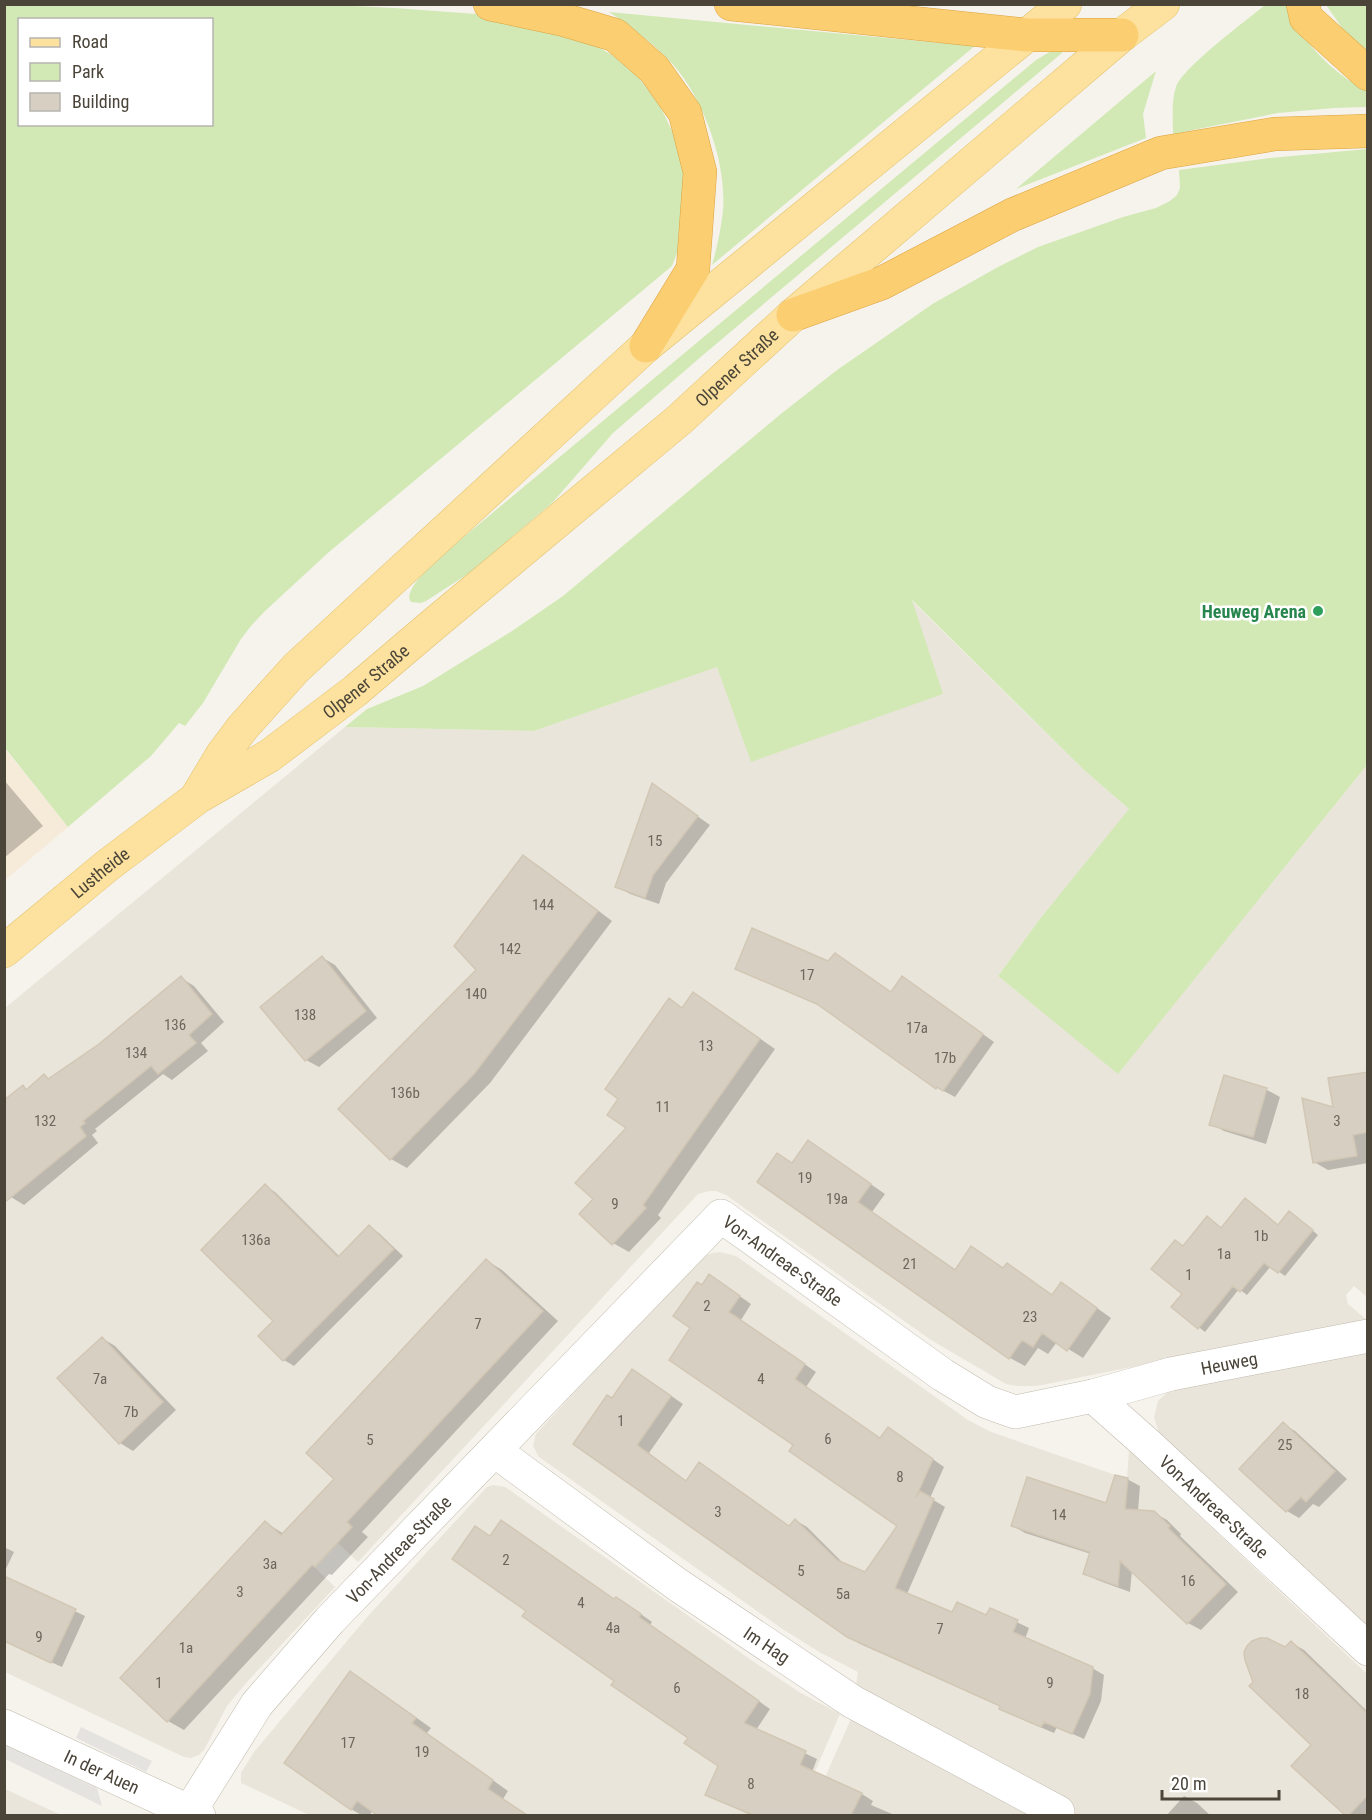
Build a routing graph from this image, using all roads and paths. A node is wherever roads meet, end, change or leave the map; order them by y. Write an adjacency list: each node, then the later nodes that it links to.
1 (490, 4): 11 (highway)
2 (731, 4): 6 (highway)
3 (1065, 4): 6 (main road)
4 (1163, 4): 7 (main road, Olpener Straße)
5 (1303, 4): 8 (highway)
6 (1027, 35): 7 (highway); 11 (main road)
7 (1122, 36): 10 (main road, Olpener Straße)
8 (1368, 74)
9 (1368, 131): 10 (highway)
10 (793, 315): 12 (main road, Olpener Straße)
11 (646, 346): 13 (main road, Lustheide)
12 (308, 728): 13 (main road, Lustheide)
13 (198, 797): 14 (main road, Lustheide)
14 (4, 951)
15 (1368, 1336): 16 (street, Heuweg)
16 (1093, 1396): 17 (street, Von-Andreae-Straße); 18 (street, Von-Andreae-Straße)
17 (495, 1451): 20 (street, Von-Andreae-Straße); 21 (street, Im Hag)
18 (1368, 1650)
19 (4, 1726): 20 (street, In der Auen)
20 (177, 1810)
21 (1058, 1812)

